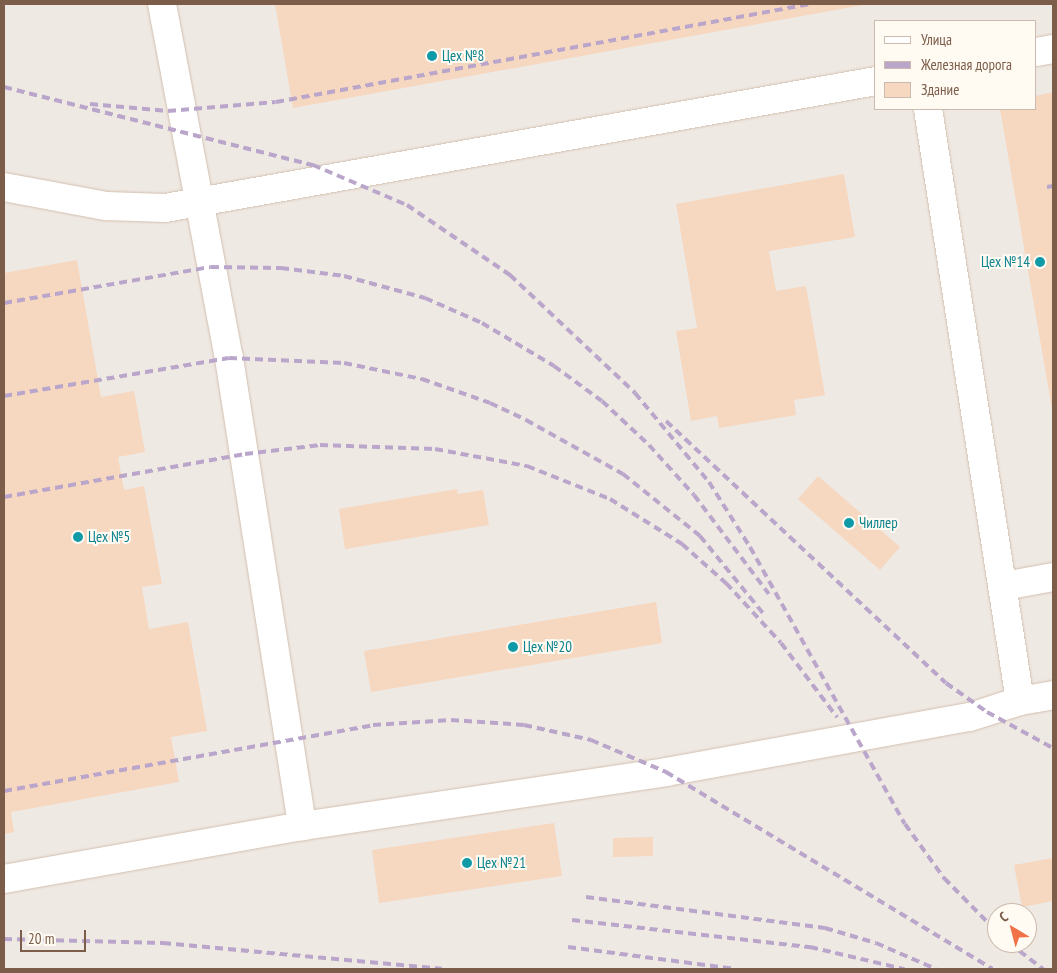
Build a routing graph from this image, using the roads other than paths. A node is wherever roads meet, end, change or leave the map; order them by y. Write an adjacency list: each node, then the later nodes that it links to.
1 (162, 4): 7 (lane)
2 (1053, 49): 3 (lane)
3 (1037, 52)
4 (874, 81): 7 (lane)
5 (928, 110): 9 (lane)
6 (4, 187): 7 (lane)
7 (198, 203): 12 (lane)
8 (1053, 577): 9 (lane)
9 (1004, 586): 11 (lane)
10 (1053, 695): 11 (lane)
11 (1020, 701): 12 (lane)
12 (302, 826): 13 (lane)
13 (4, 879)

